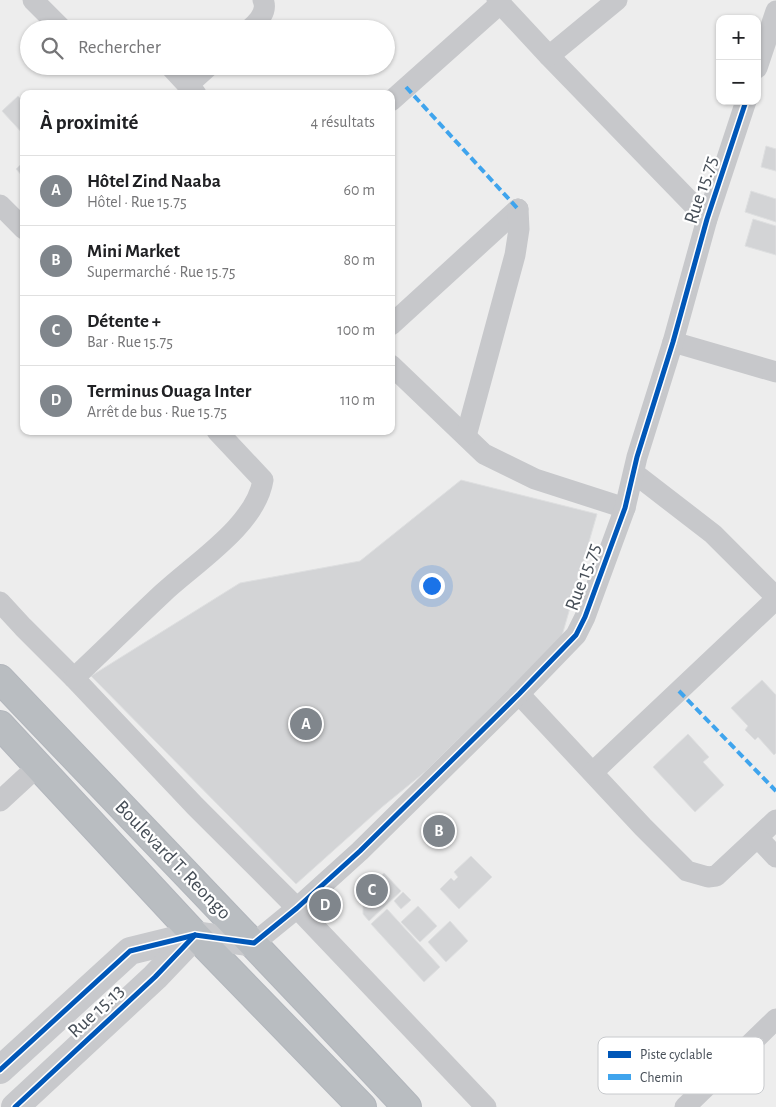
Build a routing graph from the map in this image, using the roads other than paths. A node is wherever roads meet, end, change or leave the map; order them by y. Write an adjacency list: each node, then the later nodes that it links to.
1 (33, 0): 6 (street)
2 (263, 0): 7 (street)
3 (617, 0): 8 (street)
4 (499, 2): 8 (street); 13 (street)
5 (776, 11): 9 (street)
6 (53, 20)
7 (258, 20)
8 (549, 56): 16 (street)
9 (760, 60)
10 (179, 75): 12 (street)
11 (202, 75): 12 (street)
12 (193, 89)
13 (395, 97)
14 (745, 105): 16 (street, Rue 15.75)
15 (0, 205): 17 (street)
16 (707, 219): 19 (street, Rue 15.75)
17 (20, 225)
18 (395, 321): 23 (street)
19 (673, 342): 21 (street); 24 (street, Rue 15.75)
20 (395, 369): 23 (street)
21 (776, 372)
22 (221, 435): 28 (street)
23 (466, 436): 25 (street)
24 (634, 473): 25 (street, Rue 15.75); 26 (street)
25 (624, 508): 30 (street, Rue 15.75)
26 (776, 598): 33 (street)
27 (0, 602): 28 (street)
28 (74, 678): 38 (street)
29 (0, 679): 40 (highway, Boulevard T. Reongo)
30 (519, 694): 33 (street); 38 (street, Rue 15.75)
31 (0, 725): 32 (highway)
32 (38, 766): 34 (street); 39 (highway)
33 (593, 772): 36 (street)
34 (0, 801)
35 (776, 820): 36 (street)
36 (758, 838): 37 (street)
37 (776, 856)
38 (297, 908): 40 (street, Rue 15.75); 48 (street)
39 (195, 935): 40 (main road, Rue 15.13); 43 (main road, Rue 15.13); 45 (main road, Rue 15.13); 46 (highway)
40 (254, 943): 47 (highway, Boulevard T. Reongo)
41 (776, 1019): 42 (street)
42 (757, 1037)
43 (0, 1070)
44 (698, 1094): 49 (street)
45 (15, 1107)
46 (362, 1107)
47 (407, 1107)
48 (486, 1107)
49 (685, 1107)

